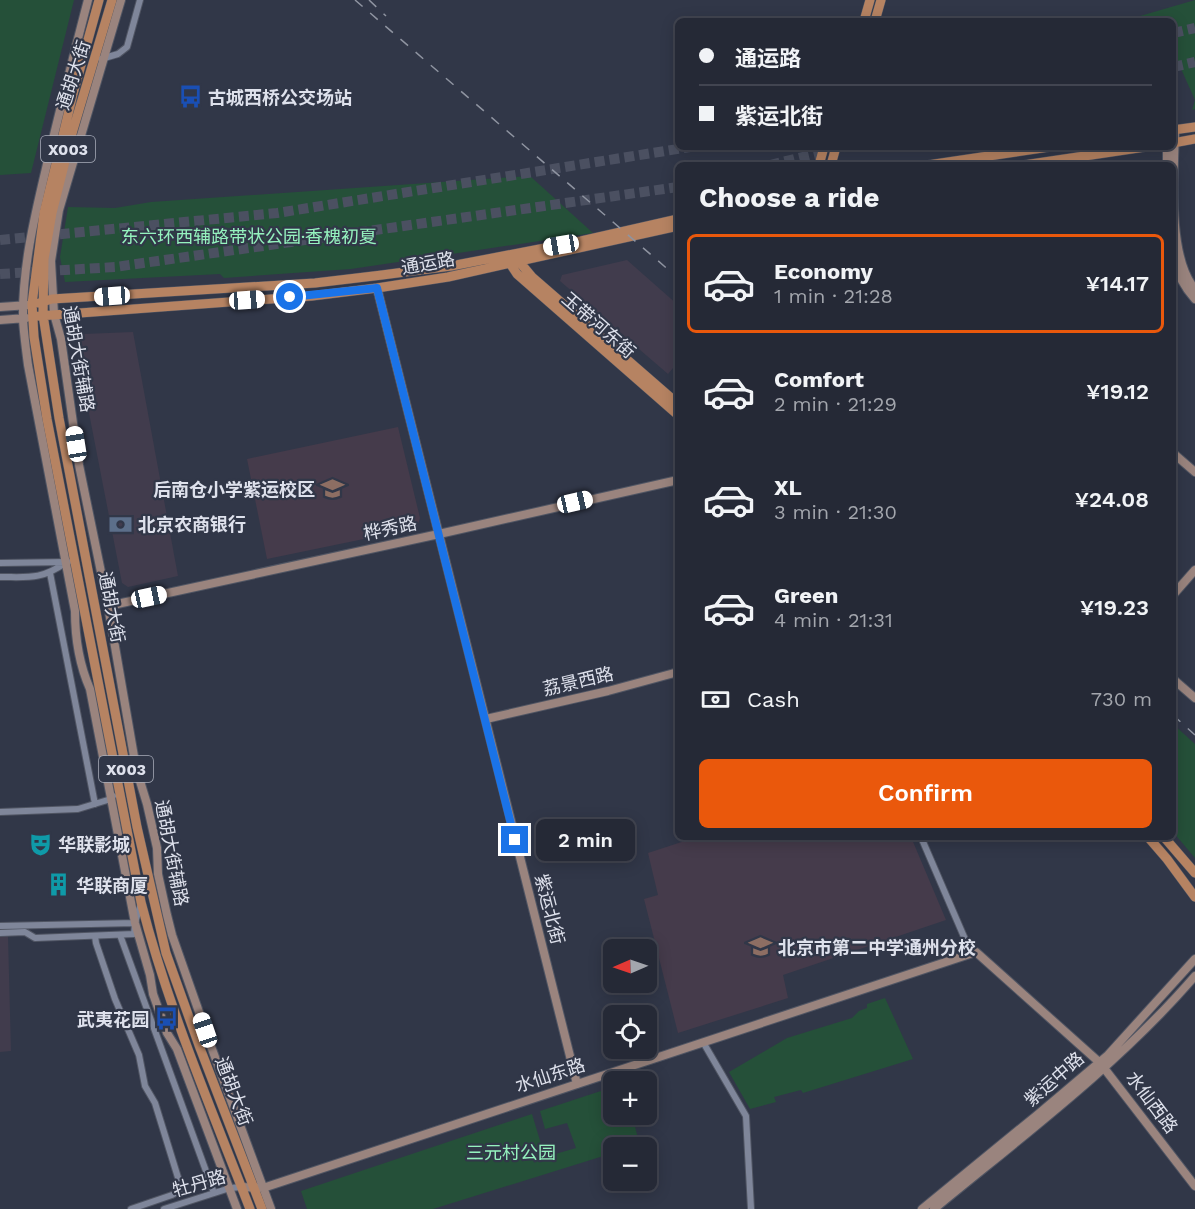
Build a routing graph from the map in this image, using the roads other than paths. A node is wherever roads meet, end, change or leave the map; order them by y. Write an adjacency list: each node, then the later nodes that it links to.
1 (88, 0): 29 (street)
2 (99, 0): 29 (main road, 通胡大街 / X003)
3 (112, 0): 11 (main road, 通胡大街 / X003)
4 (121, 0): 10 (street, 通胡大街辅路)
5 (140, 0): 10 (street)
6 (870, 0): 8 (main road)
7 (882, 0): 9 (main road)
8 (865, 18)
9 (876, 18)
10 (105, 59): 11 (street); 28 (street, 通胡大街辅路)
11 (94, 61): 28 (main road, 通胡大街 / X003)
12 (1195, 127): 13 (main road)
13 (1176, 130)
14 (1195, 139): 15 (main road)
15 (1176, 143)
16 (1029, 150): 18 (main road)
17 (1125, 150): 19 (main road)
18 (948, 162)
19 (1044, 162)
20 (1176, 211): 26 (street)
21 (675, 220): 23 (main road, 通运路)
22 (675, 227): 23 (main road, 通运路)
23 (512, 258): 25 (main road, 通运路); 28 (main road, 通运路); 35 (main road, 玉带河东街); 36 (main road, 玉带河东街)
24 (1176, 271): 27 (street)
25 (377, 288): 31 (main road, 通运路); 40 (street, 紫运北街)
26 (1195, 288)
27 (1195, 299)
28 (48, 301): 29 (main road, 通运路); 31 (street, 通胡大街辅路); 32 (main road, 通胡大街 / X003)
29 (28, 305): 30 (street, 通运路); 32 (main road, 通胡大街 / X003); 33 (street)
30 (0, 307)
31 (54, 314): 32 (main road, 通运路); 48 (street, 通胡大街辅路)
32 (38, 316): 33 (street, 通运路); 42 (main road, 通胡大街 / X003); 79 (main road, 通胡大街 / X003)
33 (23, 318): 34 (street, 通运路); 41 (street)
34 (0, 320)
35 (675, 401)
36 (675, 412)
37 (1176, 456): 38 (street)
38 (1195, 472)
39 (675, 481): 40 (street, 桦秀路)
40 (439, 534): 48 (street, 桦秀路); 52 (street, 紫运北街)
41 (65, 562): 42 (street); 43 (street); 45 (street); 54 (street)
42 (76, 562): 53 (main road, 通胡大街 / X003)
43 (0, 563)
44 (1195, 570): 47 (street)
45 (50, 573): 46 (street); 55 (street)
46 (0, 577)
47 (1176, 592)
48 (108, 606): 79 (street, 通胡大街辅路)
49 (675, 673): 52 (street, 荔景西路)
50 (1176, 682): 51 (street)
51 (1195, 698)
52 (486, 719): 75 (street, 紫运北街)
53 (120, 789): 54 (street); 62 (main road, 通胡大街 / X003)
54 (111, 799): 55 (street); 63 (street)
55 (95, 804): 56 (street)
56 (0, 812)
57 (922, 840): 70 (street)
58 (1151, 840): 61 (main road)
59 (1167, 840): 60 (main road)
60 (1195, 873)
61 (1195, 897)
62 (141, 902): 63 (street); 69 (main road, 通胡大街 / X003)
63 (135, 922): 64 (street); 68 (street)
64 (0, 926)
65 (0, 933): 67 (street)
66 (120, 935): 67 (street); 68 (street); 80 (street)
67 (95, 936): 81 (street)
68 (137, 936): 69 (street); 78 (street)
69 (151, 941): 77 (main road, 通胡大街 / X003)
70 (970, 953): 73 (street, 水仙东路); 74 (street, 水仙西路)
71 (1195, 959): 74 (street, 紫运中路)
72 (1195, 976): 74 (street, 紫运中路)
73 (703, 1042): 75 (street, 水仙东路); 87 (street)
74 (1102, 1065): 76 (street, 水仙西路); 88 (street, 紫运中路); 89 (street, 紫运中路)
75 (577, 1084): 79 (street, 水仙东路)
76 (1195, 1186)
77 (242, 1187): 78 (street, 牡丹路); 79 (street, 水仙东路); 84 (main road, 通胡大街 / X003)
78 (230, 1188): 80 (street, 牡丹路); 83 (street)
79 (258, 1188): 85 (main road, 通胡大街 / X003); 86 (street, 通胡大街辅路)
80 (214, 1193): 82 (street, 牡丹路)
81 (131, 1209)
82 (164, 1209)
83 (237, 1209)
84 (250, 1209)
85 (262, 1209)
86 (270, 1209)
87 (751, 1209)
88 (922, 1209)
89 (934, 1209)

